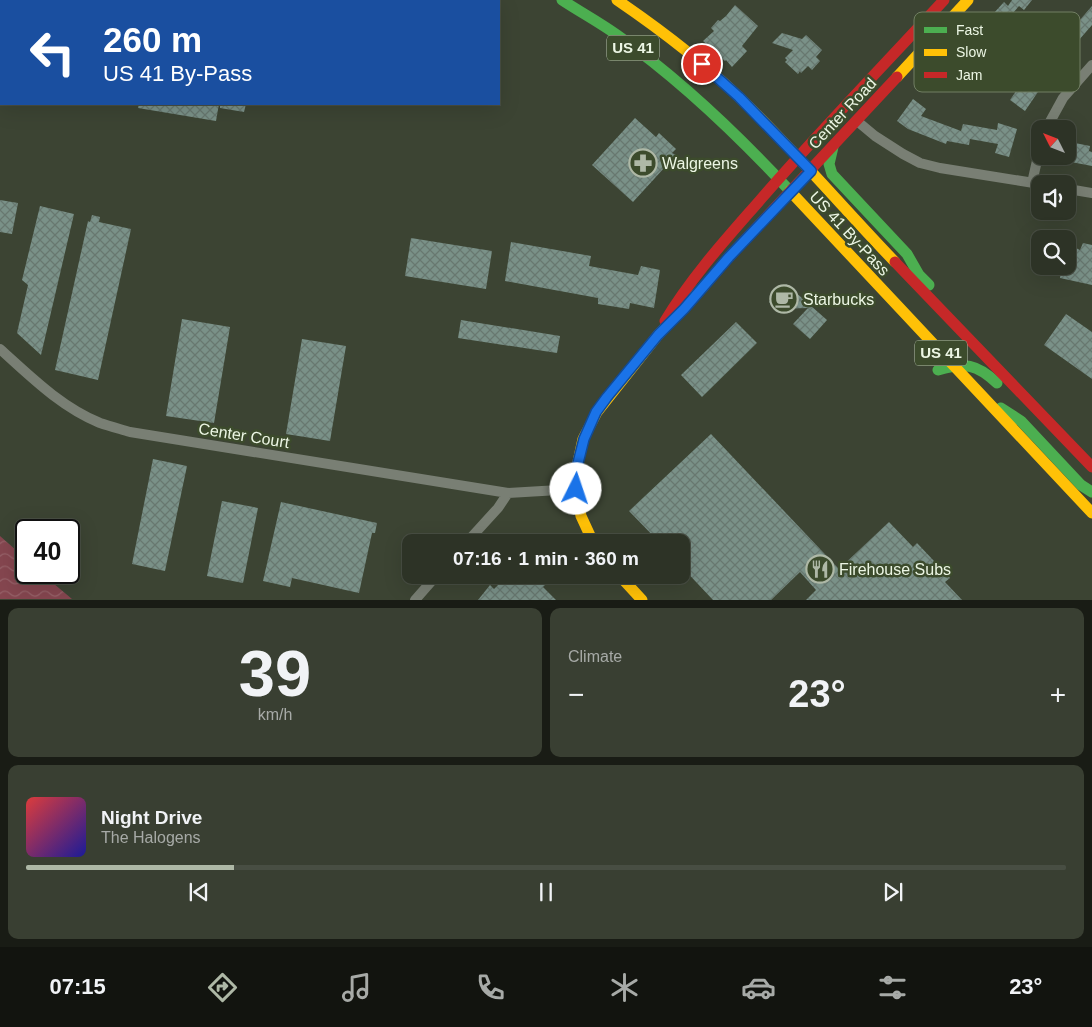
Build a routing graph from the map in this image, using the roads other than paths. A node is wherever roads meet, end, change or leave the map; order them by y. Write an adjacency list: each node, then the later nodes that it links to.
1 (562, 0): 17 (main road, US 41 By-Pass / US 41)
2 (617, 0): 15 (main road, US 41 By-Pass / US 41)
3 (944, 0): 5 (main road, Center Road)
4 (968, 0): 6 (main road, Center Road)
5 (933, 12)
6 (957, 12)
7 (914, 32): 15 (main road, Center Road)
8 (914, 59): 13 (main road, Center Road)
9 (1092, 65): 10 (street)
10 (1080, 79)
11 (1068, 92): 12 (street)
12 (1051, 120)
13 (857, 122): 14 (main road, Center Road); 18 (street)
14 (833, 147): 16 (main road, Center Road); 26 (main road)
15 (798, 158): 16 (main road, US 41 By-Pass / US 41); 17 (main road, Center Road)
16 (811, 171): 20 (main road, Center Road); 26 (main road, US 41 By-Pass / US 41)
17 (778, 179): 20 (main road, US 41 By-Pass / US 41); 22 (main road, Center Road)
18 (1031, 183)
19 (1076, 190): 21 (street)
20 (790, 193): 22 (main road, Center Road); 24 (main road, US 41 By-Pass / US 41)
21 (1092, 193)
22 (658, 335): 29 (main road, Center Road)
23 (0, 349): 31 (street, Center Court)
24 (952, 365): 25 (main road); 27 (main road, US 41 By-Pass / US 41); 28 (main road)
25 (938, 370)
26 (1009, 383): 28 (main road, US 41 By-Pass / US 41)
27 (982, 396): 30 (main road); 32 (main road, US 41 By-Pass / US 41)
28 (1091, 466)
29 (576, 489): 31 (street); 34 (main road, Center Road)
30 (1092, 492)
31 (508, 493): 33 (street)
32 (1092, 513)
33 (474, 534)
34 (589, 534)
35 (429, 584): 37 (street)
36 (627, 584): 38 (main road)
37 (415, 600)
38 (642, 600)

